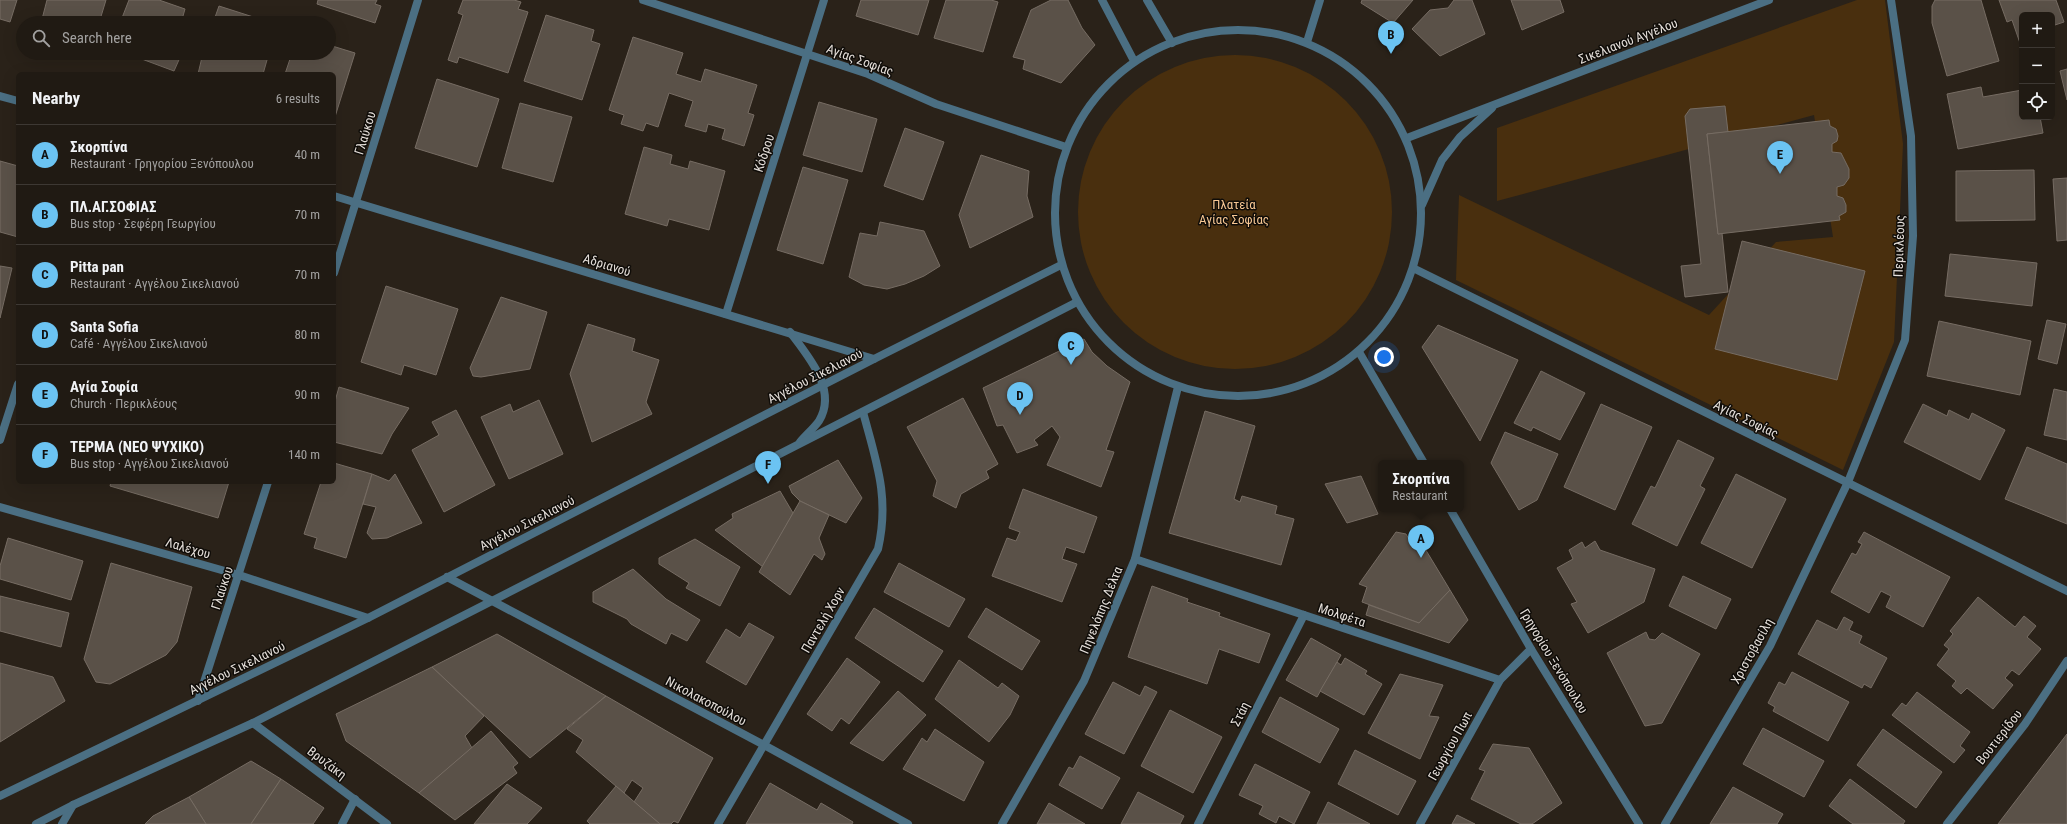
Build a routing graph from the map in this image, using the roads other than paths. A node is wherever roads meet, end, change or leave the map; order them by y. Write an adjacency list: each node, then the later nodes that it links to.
1 (418, 0): 19 (street, Γλαύκου)
2 (643, 0): 11 (street, Αγίας Σοφίας)
3 (824, 0): 11 (street, Κόδρου)
4 (1102, 0): 12 (street)
5 (1147, 0): 10 (street)
6 (1320, 0): 9 (street)
7 (1769, 0): 15 (street, Σικελιανού Αγγέλου)
8 (1891, 0): 36 (street, Περικλέους)
9 (1307, 42): 10 (street); 16 (street)
10 (1172, 43): 12 (street)
11 (808, 54): 17 (street, Αγίας Σοφίας); 25 (street, Κόδρου)
12 (1134, 61): 17 (street)
13 (0, 96): 14 (street)
14 (16, 100)
15 (1496, 104): 16 (street, Σικελιανού Αγγέλου); 20 (street, Σικελιανού Αγγέλου)
16 (1407, 138): 20 (street)
17 (1066, 147): 21 (street)
18 (336, 197): 19 (street, Αδριανού)
19 (356, 202): 22 (street, Γλαύκου); 25 (street, Αδριανού)
20 (1422, 205): 23 (street)
21 (1061, 265): 24 (street); 28 (street, Αγγέλου Σικελιανού)
22 (336, 267)
23 (1415, 269): 27 (street); 36 (street, Αγίας Σοφίας)
24 (1077, 302): 30 (street); 32 (street)
25 (726, 314): 26 (street, Αδριανού)
26 (790, 332): 28 (street, Αδριανού); 29 (street)
27 (1360, 352): 30 (street); 35 (street)
28 (874, 359): 29 (street, Αγγέλου Σικελιανού)
29 (824, 385): 34 (street); 42 (street, Αγγέλου Σικελιανού)
30 (1178, 387): 40 (street, Πηνελόπης Δέλτα)
31 (16, 390): 33 (street)
32 (863, 412): 34 (street); 52 (street, Παντελή Χορν)
33 (0, 440)
34 (797, 445): 44 (street)
35 (1422, 460)
36 (1848, 482): 43 (street, Αγίας Σοφίας); 66 (street, Χριστοβασίλη)
37 (267, 484): 41 (street, Γλαύκου)
38 (0, 507): 41 (street, Λαλέχου)
39 (1452, 512): 47 (street, Γρηγορίου Ξενόπουλου)
40 (1134, 559): 45 (street, Μολφέτα); 62 (street, Πηνελόπης Δέλτα)
41 (239, 575): 46 (street, Λαλέχου); 50 (street, Γλαύκου)
42 (447, 577): 44 (street, Νικολακοπούλου); 46 (street, Αγγέλου Σικελιανού)
43 (2067, 591)
44 (491, 602): 51 (street); 52 (street, Νικολακοπούλου)
45 (1304, 615): 49 (street, Μολφέτα); 63 (street, Στάη)
46 (368, 618): 50 (street, Αγγέλου Σικελιανού)
47 (1532, 649): 49 (street); 65 (street, Γρηγορίου Ξενόπουλου)
48 (2067, 661): 67 (street, Βουτιερίδου)
49 (1500, 680): 64 (street, Γεωργίου Πωπ)
50 (198, 701): 53 (street, Αγγέλου Σικελιανού)
51 (253, 723): 54 (street, Βρυζάκη); 55 (street)
52 (764, 745): 60 (street, Παντελή Χορν); 61 (street, Νικολακοπούλου)
53 (0, 796)
54 (355, 799): 58 (street); 59 (street, Βρυζάκη)
55 (73, 805): 56 (street); 57 (street)
56 (36, 824)
57 (62, 824)
58 (342, 824)
59 (387, 824)
60 (718, 824)
61 (908, 824)
62 (1002, 824)
63 (1198, 824)
64 (1420, 824)
65 (1639, 824)
66 (1665, 824)
67 (1947, 824)

